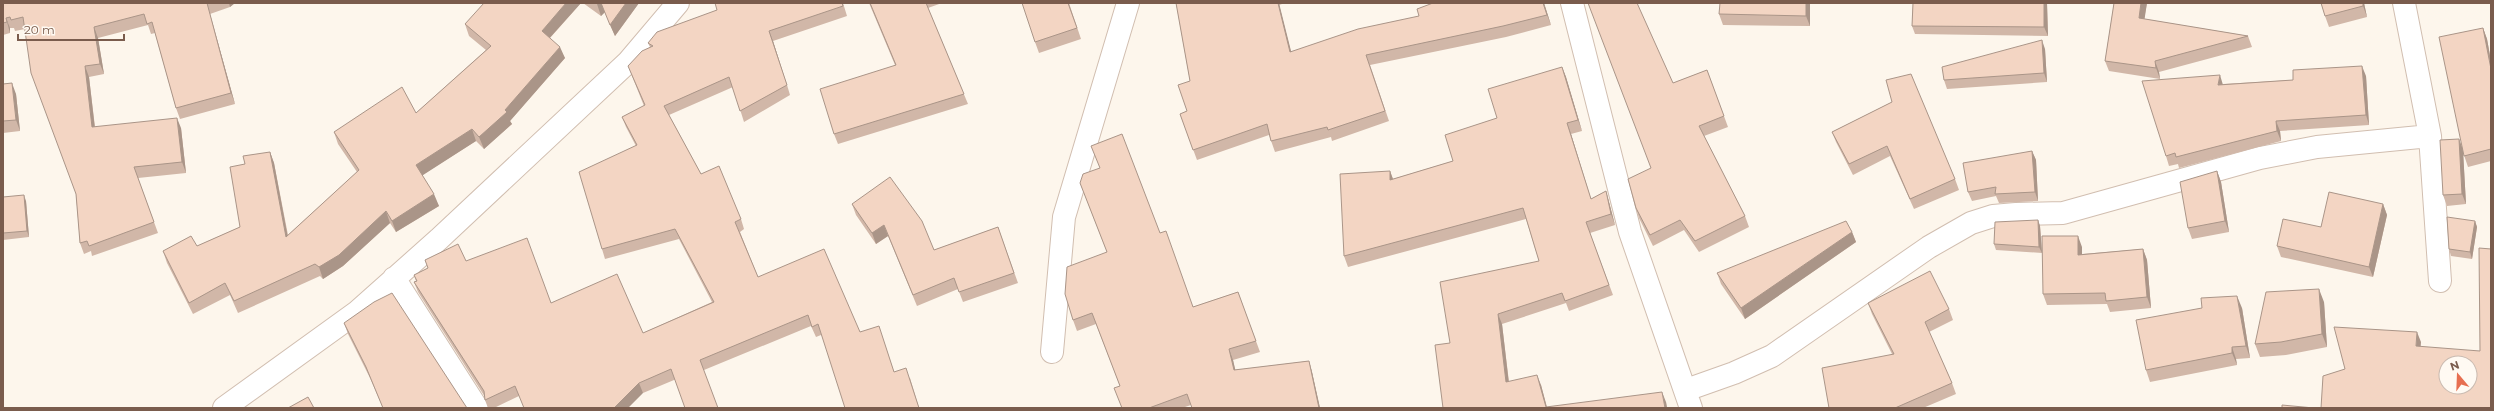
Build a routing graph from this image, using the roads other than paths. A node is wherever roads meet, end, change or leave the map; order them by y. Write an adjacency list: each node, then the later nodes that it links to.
1 (678, 3): 6 (street)
2 (1128, 3): 8 (street)
3 (1572, 3): 9 (street)
4 (2404, 3): 5 (street)
5 (2430, 136): 7 (street); 9 (street)
6 (394, 278): 10 (street); 11 (street)
7 (2440, 280)
8 (1052, 352)
9 (1689, 399)
10 (224, 408)
11 (477, 408)

